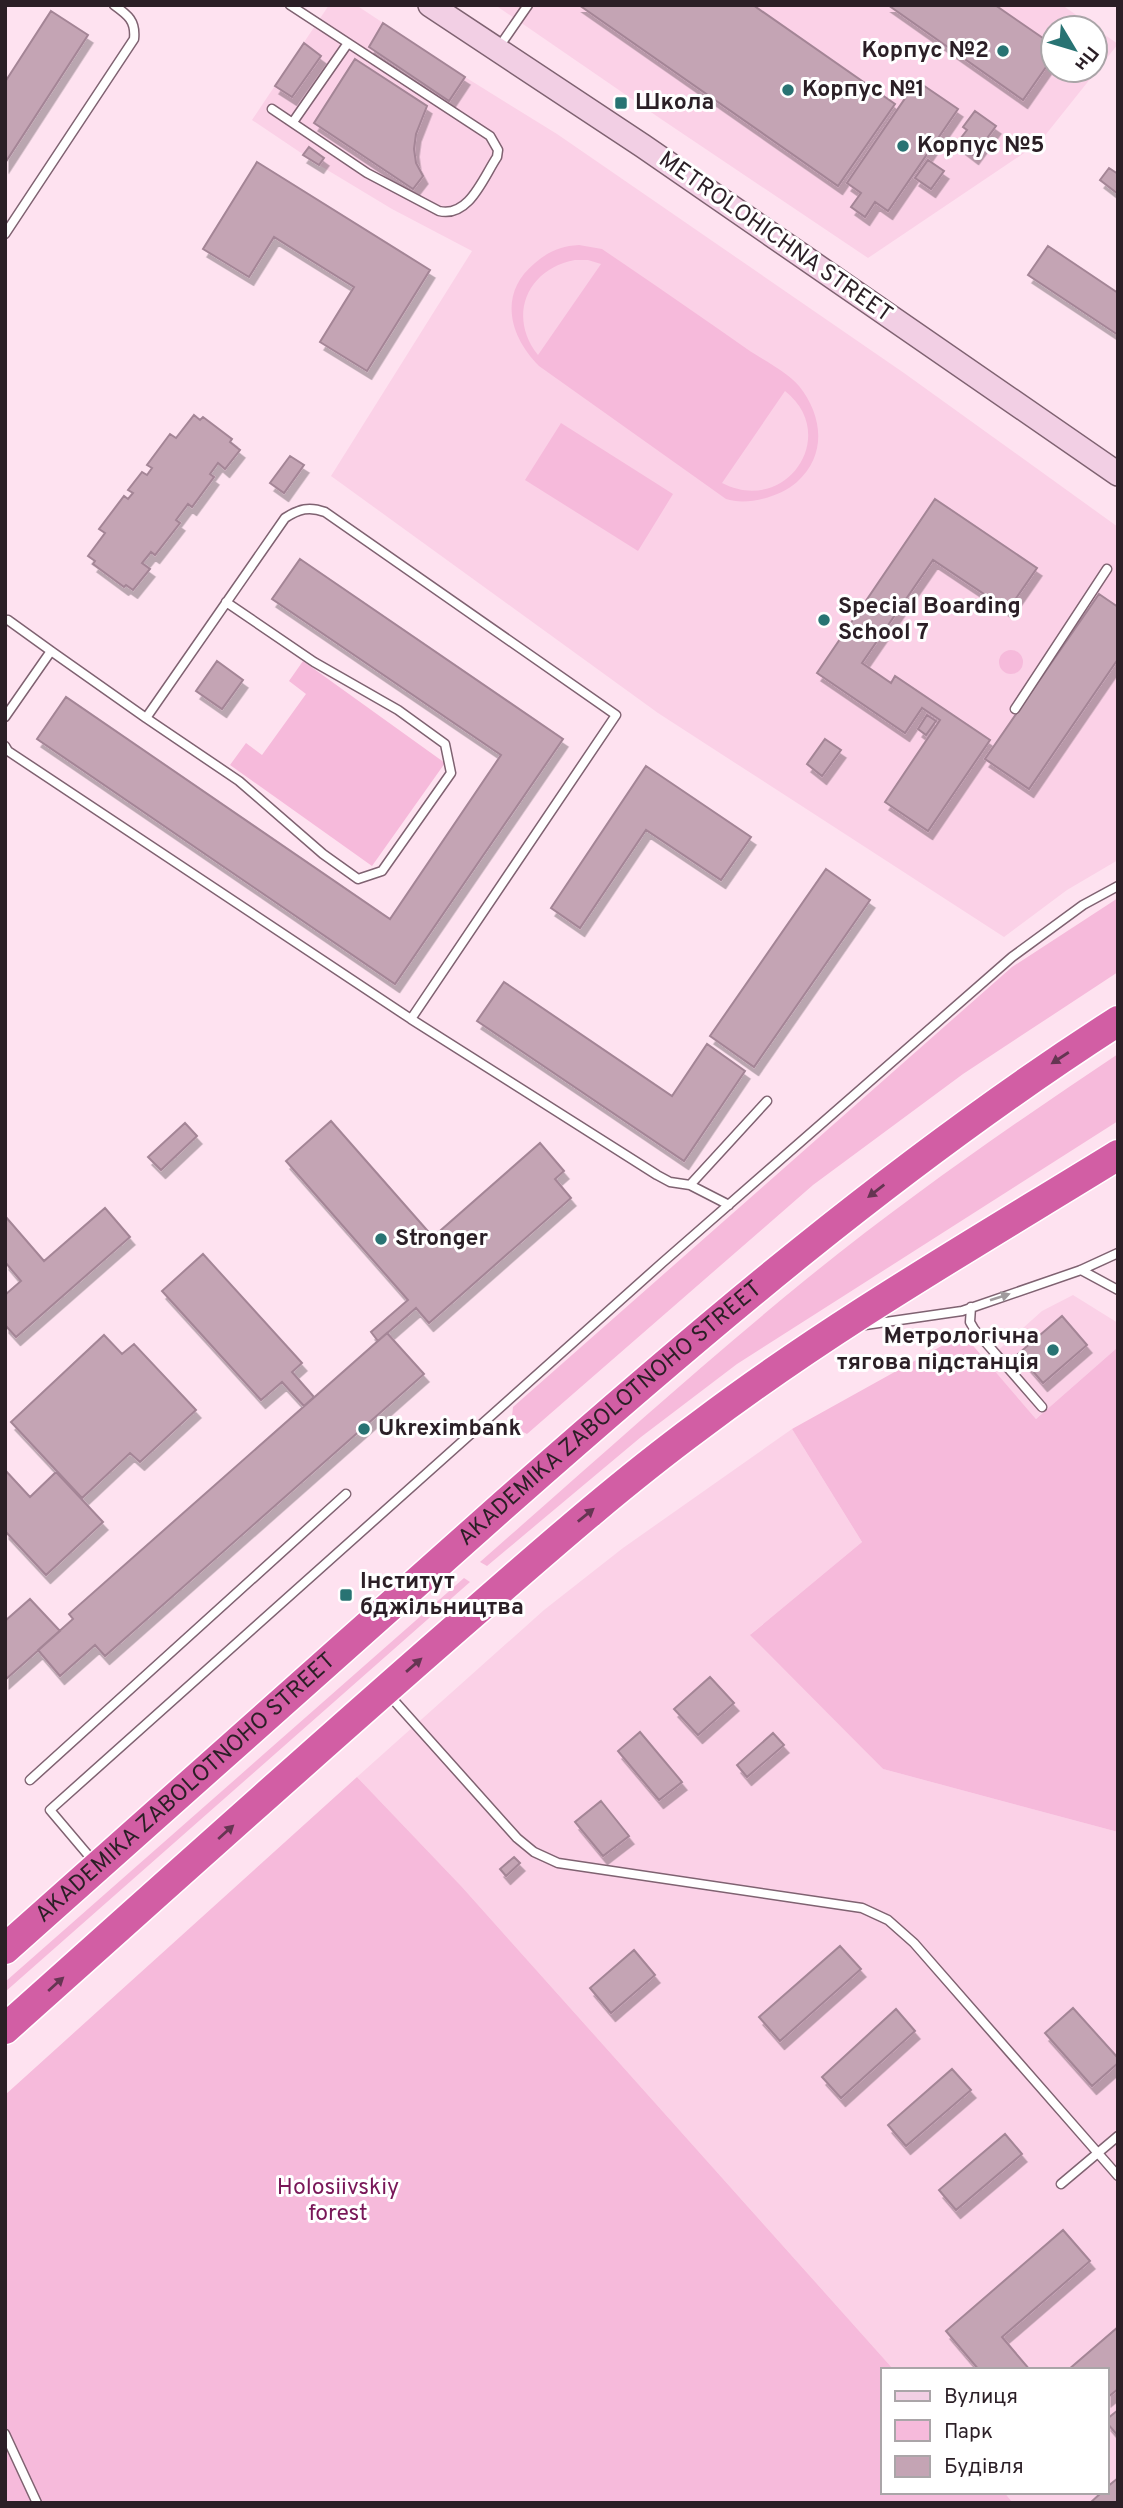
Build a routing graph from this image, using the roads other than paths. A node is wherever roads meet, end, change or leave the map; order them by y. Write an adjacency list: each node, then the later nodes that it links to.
1 (114, 5): 9 (lane)
2 (290, 5): 5 (lane)
3 (430, 5): 6 (street, METROLOHICHNA STREET)
4 (528, 5): 6 (lane)
5 (348, 43): 8 (lane); 8 (lane)
6 (497, 50): 10 (street, METROLOHICHNA STREET)
7 (272, 109): 8 (lane)
8 (293, 122)
9 (5, 234)
10 (1118, 474)
11 (1107, 569): 15 (lane)
12 (226, 601): 17 (lane); 17 (lane); 20 (lane)
13 (8, 620): 14 (lane)
14 (51, 651): 16 (lane); 17 (lane)
15 (1015, 709)
16 (5, 717)
17 (146, 718)
18 (5, 746): 20 (lane)
19 (1118, 886): 25 (lane)
20 (411, 1019): 24 (lane)
21 (1118, 1021): 35 (highway, AKADEMIKA ZABOLOTNOHO STREET, one-way to 35)
22 (766, 1101): 24 (lane)
23 (1118, 1155): 30 (highway)
24 (690, 1185): 25 (lane)
25 (729, 1205): 35 (lane)
26 (1118, 1253): 27 (lane)
27 (1081, 1270): 28 (lane); 29 (lane, one-way to 27)
28 (1118, 1290)
29 (971, 1307): 30 (lane); 31 (lane)
30 (837, 1329): 33 (highway, one-way to 30)
31 (1042, 1407)
32 (346, 1494): 34 (lane)
33 (384, 1690): 37 (highway, one-way to 33); 39 (lane)
34 (30, 1780)
35 (99, 1867): 36 (highway, AKADEMIKA ZABOLOTNOHO STREET)
36 (5, 1949)
37 (5, 2029)
38 (1118, 2136): 39 (lane)
39 (1098, 2153): 40 (lane); 41 (lane)
40 (1118, 2176)
41 (1061, 2184)
42 (5, 2434): 43 (lane)
43 (37, 2503)

